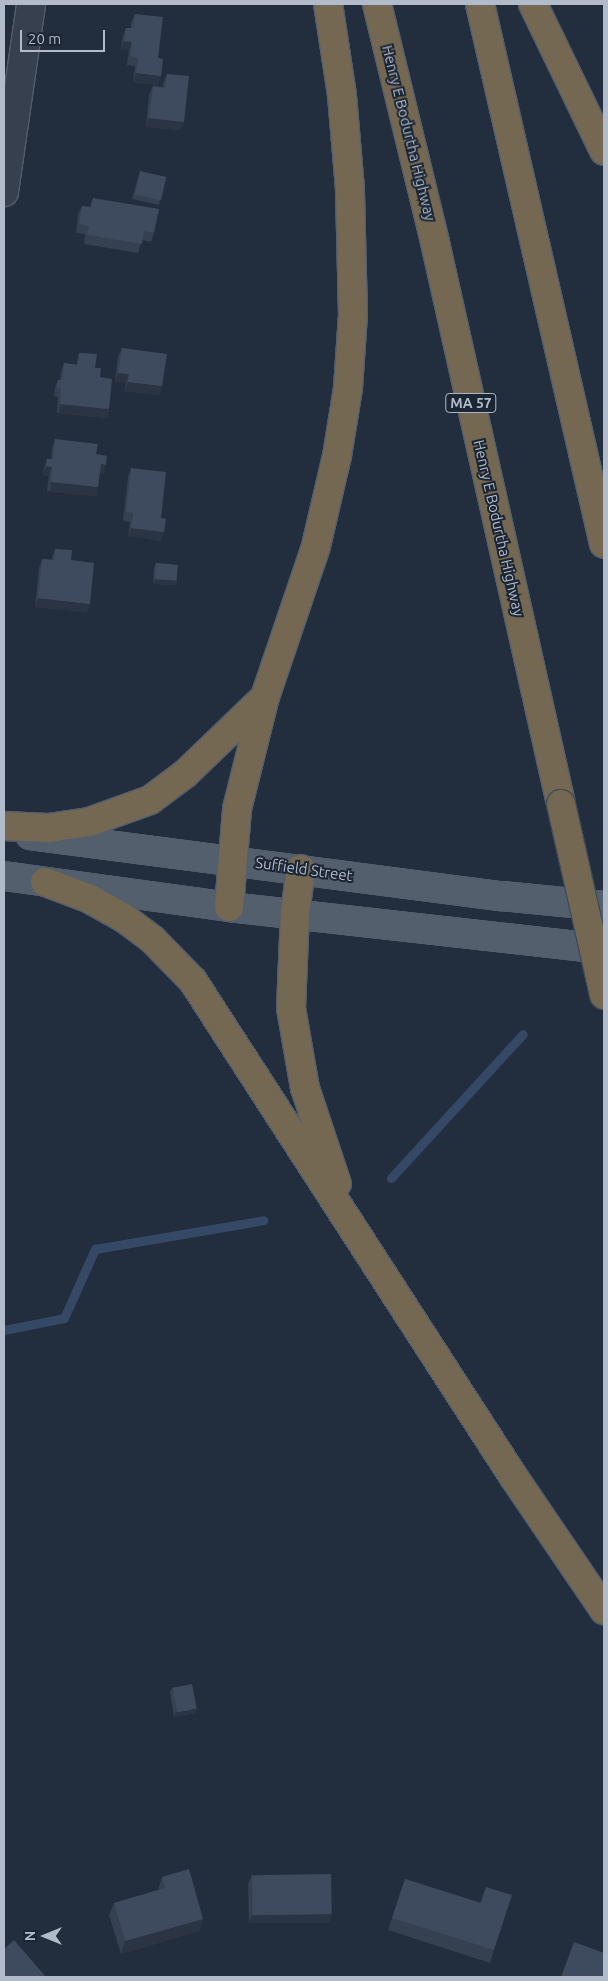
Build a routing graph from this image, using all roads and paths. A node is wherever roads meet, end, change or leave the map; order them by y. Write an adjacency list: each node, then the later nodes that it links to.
1 (31, 4): 7 (street)
2 (328, 4): 9 (highway)
3 (377, 4): 20 (highway, Henry E Bodurtha Highway / MA 57, bridge)
4 (480, 4): 8 (highway)
5 (533, 4): 6 (highway)
6 (604, 151)
7 (4, 192)
8 (604, 544)
9 (265, 698): 10 (highway); 12 (highway)
10 (4, 826)
11 (4, 832): 12 (main road, Suffield Street)
12 (232, 860): 13 (main road, Suffield Street); 17 (highway)
13 (302, 869): 16 (main road, Suffield Street); 18 (highway)
14 (4, 876): 15 (main road)
15 (44, 882): 17 (main road); 21 (highway)
16 (604, 906)
17 (229, 907): 18 (main road)
18 (295, 913): 19 (main road); 21 (highway)
19 (604, 949)
20 (604, 995)
21 (356, 1232): 22 (highway)
22 (604, 1610)

